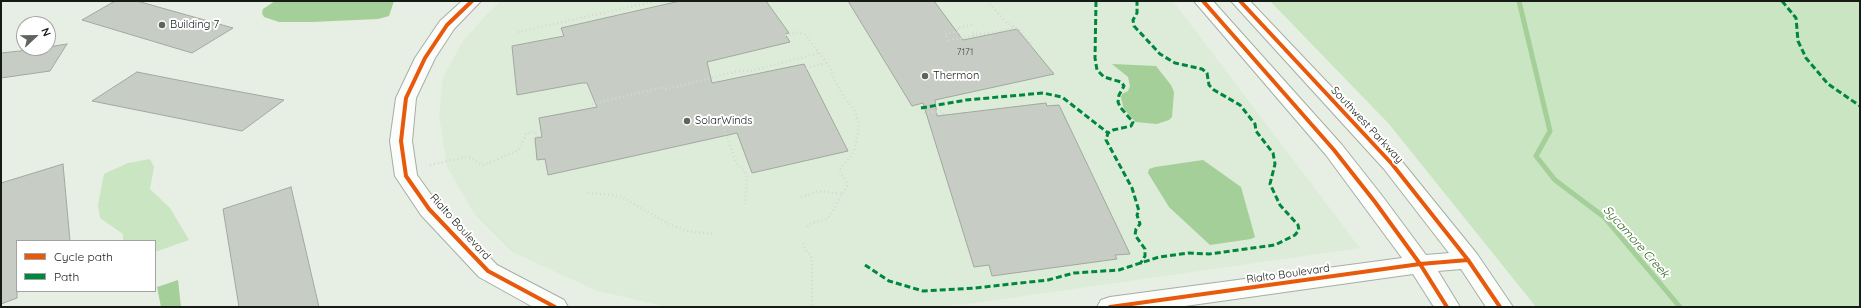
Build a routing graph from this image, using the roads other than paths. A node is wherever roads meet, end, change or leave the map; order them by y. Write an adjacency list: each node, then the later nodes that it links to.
1 (472, 1): 6 (main road, Rialto Boulevard)
2 (1203, 1): 5 (main road)
3 (1240, 1): 4 (main road, Southwest Parkway)
4 (1468, 260): 5 (main road, Rialto Boulevard); 9 (main road, Southwest Parkway)
5 (1420, 264): 7 (main road, Rialto Boulevard); 8 (main road)
6 (555, 307)
7 (1110, 307)
8 (1447, 307)
9 (1500, 307)

